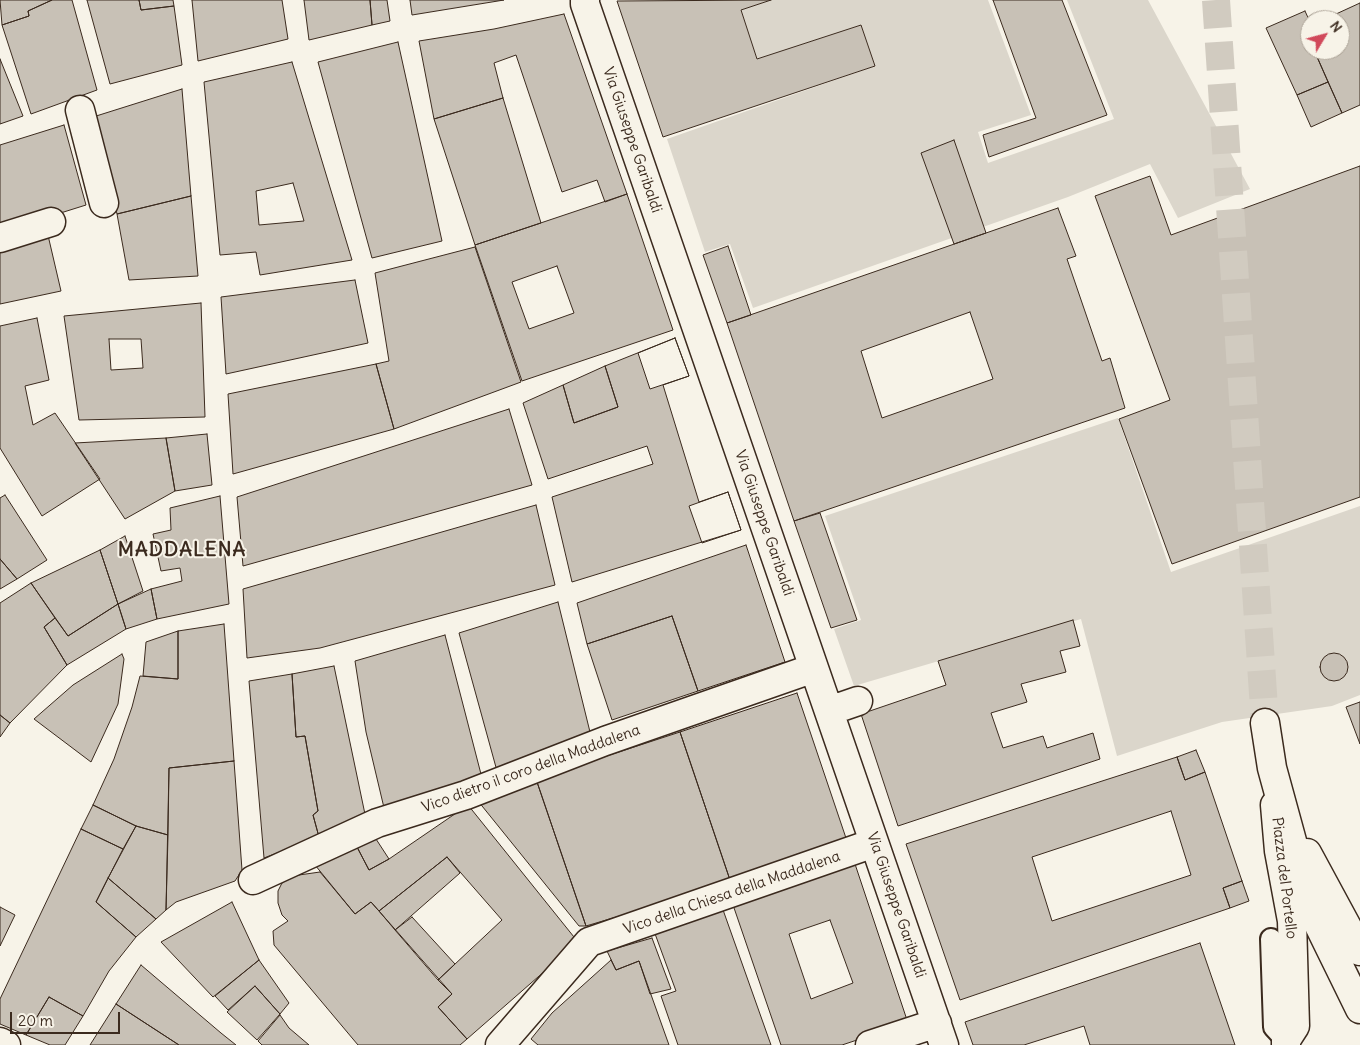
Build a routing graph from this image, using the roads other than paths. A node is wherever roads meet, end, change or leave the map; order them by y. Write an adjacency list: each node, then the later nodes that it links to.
1 (586, 0): 6 (street, Via Giuseppe Garibaldi)
2 (80, 110): 3 (street)
3 (104, 203)
4 (51, 222): 5 (street)
5 (0, 238)
6 (814, 668): 8 (street, Via Giuseppe Garibaldi); 13 (street, Vico dietro il coro della Maddalena)
7 (858, 701): 8 (street)
8 (829, 711): 12 (street, Via Giuseppe Garibaldi)
9 (1265, 722): 10 (street, Piazza del Portello)
10 (1272, 768): 11 (street, Piazza del Portello); 19 (street, Piazza del Portello)
11 (1280, 798): 15 (street, Piazza del Portello); 16 (street, Piazza del Portello)
12 (874, 843): 17 (street, Via Giuseppe Garibaldi); 21 (street, Vico della Chiesa della Maddalena)
13 (253, 880)
14 (1270, 939): 19 (lane)
15 (1360, 951)
16 (1360, 1009)
17 (941, 1034): 22 (street)
18 (0, 1042): 20 (street)
19 (1286, 1042)
20 (6, 1045)
21 (500, 1045)
22 (870, 1045)

